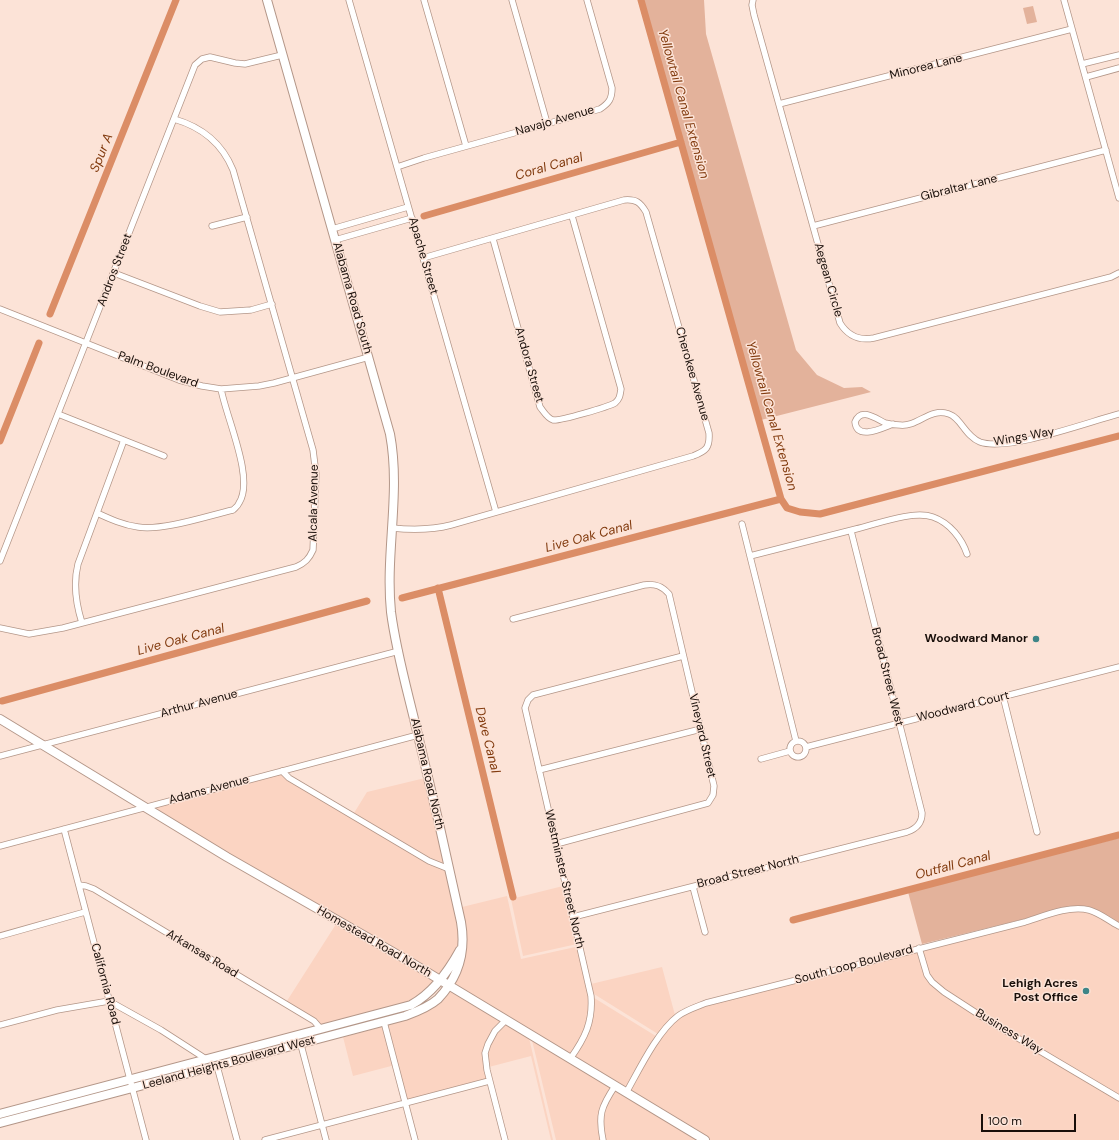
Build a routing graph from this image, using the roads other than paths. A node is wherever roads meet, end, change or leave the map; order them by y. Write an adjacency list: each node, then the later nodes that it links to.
1 (266, 0): 9 (main road, Alabama Road South)
2 (349, 0): 19 (street, Apache Street)
3 (424, 0): 17 (street)
4 (512, 0): 16 (street)
5 (586, 0): 16 (street, Navajo Avenue)
6 (752, 0): 14 (street, Aegean Circle)
7 (1064, 0): 8 (street)
8 (1072, 29): 11 (street); 14 (street, Minorea Lane)
9 (282, 55): 15 (street, Andros Street); 27 (main road, Alabama Road South)
10 (1119, 56): 11 (street)
11 (1082, 64): 13 (street)
12 (1119, 68): 13 (street)
13 (1086, 77): 18 (street)
14 (779, 104): 26 (street, Aegean Circle)
15 (174, 119): 23 (street, Alcala Avenue); 31 (street, Andros Street)
16 (547, 123): 17 (street, Navajo Avenue)
17 (466, 146): 19 (street, Navajo Avenue)
18 (1106, 150): 20 (street); 26 (street, Gibraltar Lane)
19 (397, 167): 21 (street, Apache Street)
20 (1119, 198)
21 (408, 206): 24 (street, Apache Street); 27 (street)
22 (572, 216): 28 (street, Cherokee Avenue); 28 (street, Andora Street); 44 (street, Cherokee Avenue)
23 (247, 217): 25 (street); 33 (street, Alcala Avenue)
24 (412, 218): 29 (street); 30 (street, Apache Street)
25 (212, 226)
26 (813, 226): 32 (street, Aegean Circle)
27 (332, 228): 29 (main road, Alabama Road South)
28 (493, 238): 30 (street, Cherokee Avenue)
29 (336, 240): 36 (main road, Alabama Road South)
30 (423, 258): 44 (street, Apache Street)
31 (114, 273): 33 (street); 35 (street, Andros Street)
32 (1119, 273)
33 (272, 304): 37 (street, Alcala Avenue)
34 (0, 309): 35 (street, Palm Boulevard)
35 (86, 343): 38 (street, Palm Boulevard); 39 (street, Andros Street)
36 (369, 357): 37 (street, Palm Boulevard); 47 (main road, Alabama Road South)
37 (293, 378): 38 (street, Palm Boulevard); 54 (street, Alcala Avenue)
38 (222, 389): 45 (street)
39 (58, 414): 42 (street); 51 (street, Andros Street)
40 (1119, 414): 41 (street, Wings Way)
41 (893, 424): 41 (street, Wings Way)
42 (124, 440): 43 (street); 45 (street)
43 (164, 456)
44 (496, 512): 47 (street, Cherokee Avenue)
45 (97, 513): 54 (street)
46 (742, 524): 50 (street)
47 (392, 528): 52 (main road, Alabama Road South)
48 (851, 531): 49 (street); 50 (street); 61 (street, Broad Street West)
49 (967, 554)
50 (750, 556): 64 (street)
51 (0, 561)
52 (390, 602): 56 (main road, Alabama Road North)
53 (513, 619): 57 (street, Vineyard Street)
54 (82, 623): 55 (street, Alcala Avenue)
55 (0, 628)
56 (398, 651): 63 (main road, Alabama Road North); 65 (street, Arthur Avenue)
57 (683, 656): 62 (street, Vineyard Street); 70 (street, Westminster Street North)
58 (1119, 667): 59 (street, Woodward Court)
59 (1003, 696): 61 (street, Woodward Court); 75 (street)
60 (0, 719): 65 (main road, Homestead Road North)
61 (899, 723): 66 (street, Woodward Court); 73 (street, Broad Street West)
62 (700, 729): 70 (street); 76 (street, Vineyard Street)
63 (418, 735): 71 (street, Adams Avenue); 78 (main road, Alabama Road North)
64 (796, 741): 66 (street); 67 (street)
65 (42, 745): 68 (street, Arthur Avenue); 72 (main road, Homestead Road North)
66 (806, 747): 67 (street)
67 (790, 751): 69 (street)
68 (0, 756)
69 (761, 758)
70 (539, 770): 76 (street, Westminster Street North)
71 (282, 771): 72 (street, Adams Avenue); 78 (street)
72 (146, 807): 74 (street, Adams Avenue); 88 (main road, Homestead Road North)
73 (920, 822): 80 (street, Broad Street North)
74 (64, 829): 77 (street, Adams Avenue); 79 (street, California Road)
75 (1036, 832)
76 (556, 844): 82 (street, Westminster Street North)
77 (0, 846)
78 (449, 869): 86 (main road, Alabama Road North)
79 (79, 885): 81 (street, California Road); 94 (street, Arkansas Road)
80 (693, 887): 82 (street, Broad Street North); 84 (street)
81 (85, 912): 85 (street); 90 (street, California Road)
82 (573, 917): 97 (street, Westminster Street North)
83 (1119, 926): 87 (street, South Loop Boulevard)
84 (705, 932)
85 (0, 936)
86 (462, 946): 88 (main road, Alabama Road North); 89 (main road, Alabama Road North)
87 (919, 948): 103 (street, South Loop Boulevard); 104 (street, Business Way)
88 (440, 980): 89 (main road, Homestead Road North); 94 (main road, Leeland Heights Boulevard West)
89 (448, 985): 91 (main road, Homestead Road North); 92 (main road, Leeland Heights Boulevard West)
90 (109, 1001): 93 (street); 96 (street); 99 (street, California Road)
91 (506, 1020): 97 (main road, Homestead Road North); 100 (street)
92 (384, 1022): 95 (main road, Leeland Heights Boulevard West); 105 (street)
93 (0, 1025)
94 (321, 1029): 96 (main road, Leeland Heights Boulevard West)
95 (301, 1045): 98 (main road, Leeland Heights Boulevard West); 108 (street)
96 (206, 1059): 99 (main road, Leeland Heights Boulevard West)
97 (570, 1059): 101 (main road, Homestead Road North)
98 (217, 1066): 102 (main road, Leeland Heights Boulevard West); 110 (street)
99 (130, 1080): 102 (street, California Road); 106 (main road, Leeland Heights Boulevard West)
100 (489, 1081): 105 (street); 114 (street)
101 (615, 1086): 103 (main road, Homestead Road North); 115 (street)
102 (132, 1089): 107 (main road, Leeland Heights Boulevard West); 109 (street, California Road)
103 (626, 1093): 116 (main road, Homestead Road North)
104 (1119, 1098)
105 (406, 1103): 108 (street); 113 (street)
106 (0, 1114)
107 (0, 1123)
108 (323, 1125): 111 (street); 112 (street)
109 (146, 1140)
110 (237, 1140)
111 (265, 1140)
112 (326, 1140)
113 (415, 1140)
114 (505, 1140)
115 (603, 1140)
116 (705, 1140)

